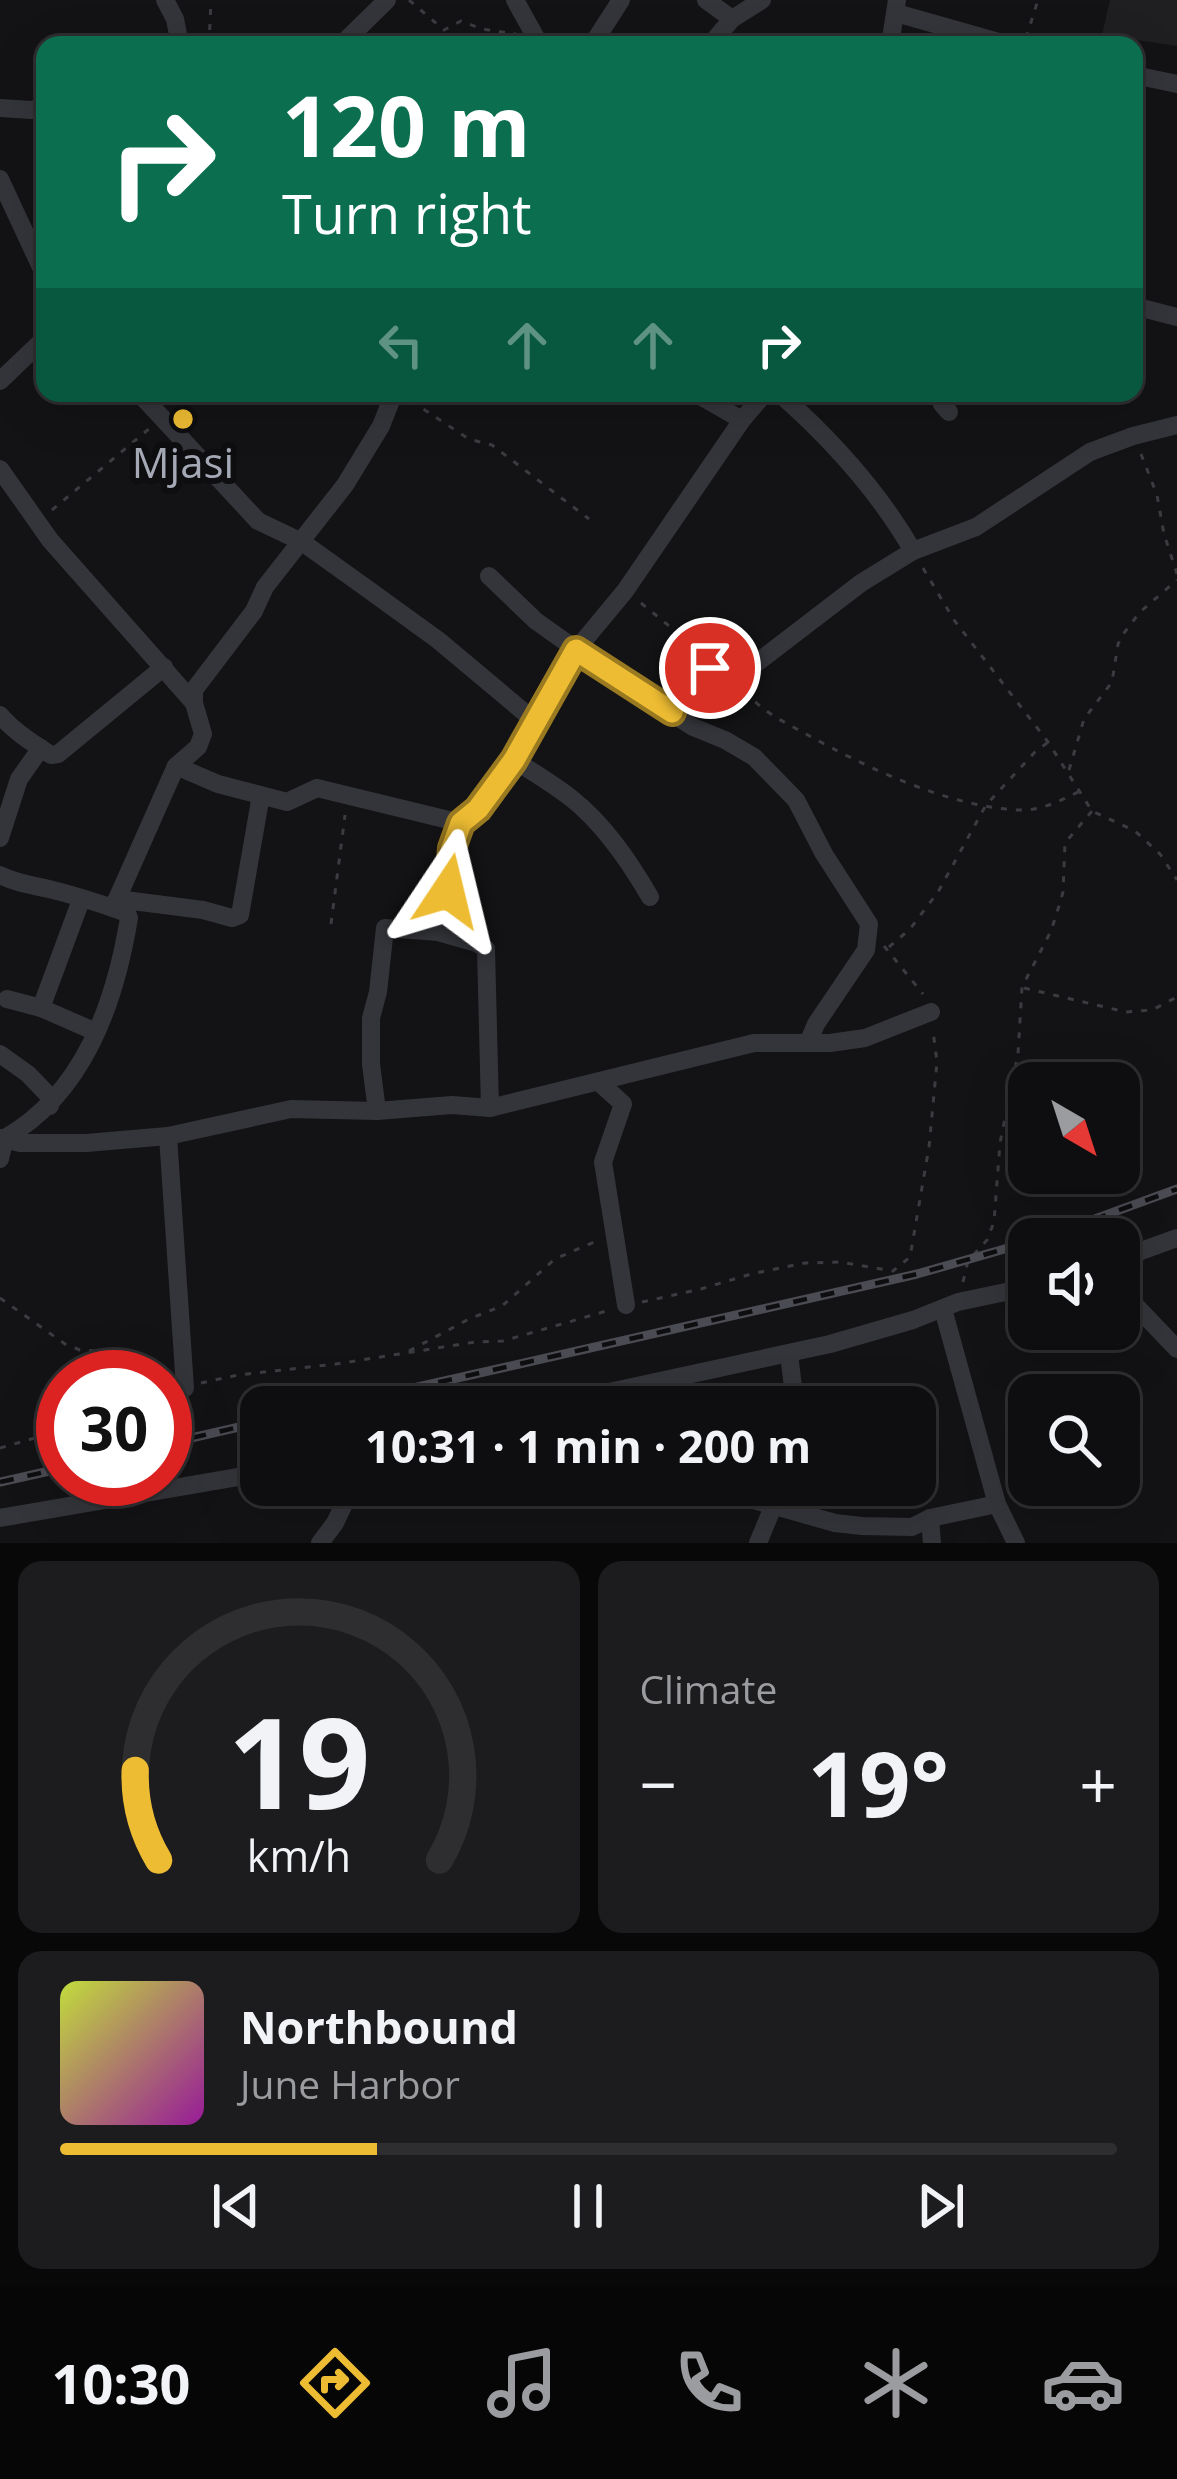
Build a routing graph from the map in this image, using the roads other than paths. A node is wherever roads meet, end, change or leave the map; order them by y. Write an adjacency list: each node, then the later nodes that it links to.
1 (165, 0): 9 (street)
2 (387, 0): 10 (street)
3 (515, 0): 11 (street)
4 (621, 0): 12 (street)
5 (706, 0): 8 (street)
6 (762, 0): 8 (street)
7 (896, 6): 14 (street); 15 (street)
8 (732, 19): 13 (street)
9 (178, 36)
10 (350, 36)
11 (534, 36)
12 (598, 36)
13 (718, 36)
14 (891, 36)
15 (983, 36)
16 (1143, 77): 17 (street)
17 (1177, 84)
18 (0, 108): 19 (street)
19 (36, 109)
20 (0, 179): 21 (street)
21 (36, 257)
22 (1143, 308): 23 (street)
23 (1177, 317)
24 (36, 347): 25 (street)
25 (0, 381)
26 (147, 402): 36 (street)
27 (392, 402): 36 (street)
28 (711, 402): 33 (street)
29 (757, 402): 33 (street)
30 (788, 402): 37 (street)
31 (941, 402): 32 (street)
32 (949, 412)
33 (742, 420): 39 (street)
34 (1177, 425): 37 (street)
35 (0, 470): 40 (street)
36 (302, 542): 41 (street); 44 (street)
37 (913, 551): 42 (street)
38 (489, 576): 39 (street)
39 (576, 650): 42 (street); 44 (street)
40 (164, 667): 41 (street); 45 (street)
41 (194, 703): 47 (street)
42 (672, 712): 60 (street)
43 (2, 723): 45 (street)
44 (537, 723): 46 (street)
45 (41, 748): 50 (street)
46 (514, 760): 49 (street); 52 (street)
47 (176, 766): 48 (street); 54 (street)
48 (261, 795): 49 (street); 54 (street)
49 (461, 823): 55 (street)
50 (0, 838)
51 (0, 875): 53 (street)
52 (650, 897)
53 (81, 900): 54 (street); 57 (street)
54 (115, 903): 59 (street)
55 (439, 932): 64 (street); 65 (street)
56 (8, 999): 57 (street)
57 (41, 1008): 59 (street)
58 (931, 1012): 60 (street)
59 (96, 1032): 63 (street)
60 (808, 1043): 62 (street)
61 (0, 1054): 63 (street)
62 (600, 1083): 64 (street); 72 (street)
63 (50, 1106): 67 (street)
64 (490, 1108): 65 (street)
65 (377, 1111): 66 (street)
66 (168, 1136): 67 (street); 76 (street)
67 (3, 1138): 68 (street)
68 (0, 1159)
69 (1177, 1238): 70 (street)
70 (1140, 1251)
71 (1008, 1292): 73 (street)
72 (626, 1305)
73 (950, 1305): 77 (street); 81 (street)
74 (1140, 1310): 75 (street)
75 (1177, 1349)
76 (182, 1350)
77 (789, 1354): 78 (street); 79 (street)
78 (642, 1386)
79 (793, 1386)
80 (240, 1477): 84 (street)
81 (997, 1504): 85 (street); 90 (street)
82 (343, 1506): 87 (street)
83 (776, 1506): 86 (street); 88 (street)
84 (0, 1518)
85 (930, 1518): 86 (street); 89 (street)
86 (833, 1533)
87 (320, 1543)
88 (758, 1543)
89 (932, 1543)
90 (1016, 1543)

